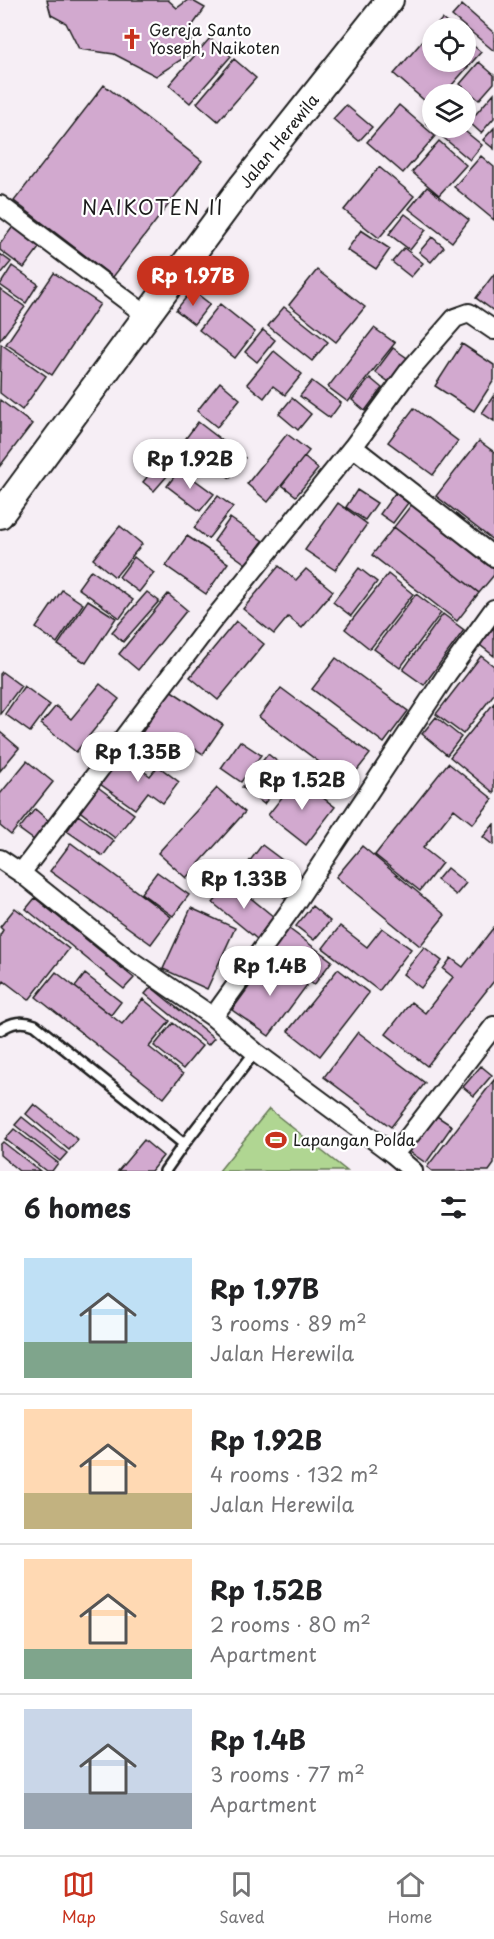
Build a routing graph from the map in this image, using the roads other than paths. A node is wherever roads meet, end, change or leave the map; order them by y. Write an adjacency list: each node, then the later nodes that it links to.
1 (390, 0): 3 (main road, Jalan Herewila)
2 (0, 206): 3 (street)
3 (146, 315): 6 (main road, Jalan Herewila)
4 (494, 330): 5 (street)
5 (353, 447): 7 (street); 10 (street)
6 (0, 515)
7 (494, 557)
8 (494, 609): 11 (street)
9 (0, 859): 10 (street)
10 (21, 873): 11 (street)
11 (213, 1017): 14 (street)
12 (494, 1026): 16 (street)
13 (0, 1030): 15 (lane)
14 (255, 1052): 15 (lane); 16 (street)
15 (184, 1144): 17 (lane)
16 (393, 1154): 18 (street)
17 (165, 1171)
18 (413, 1171)

